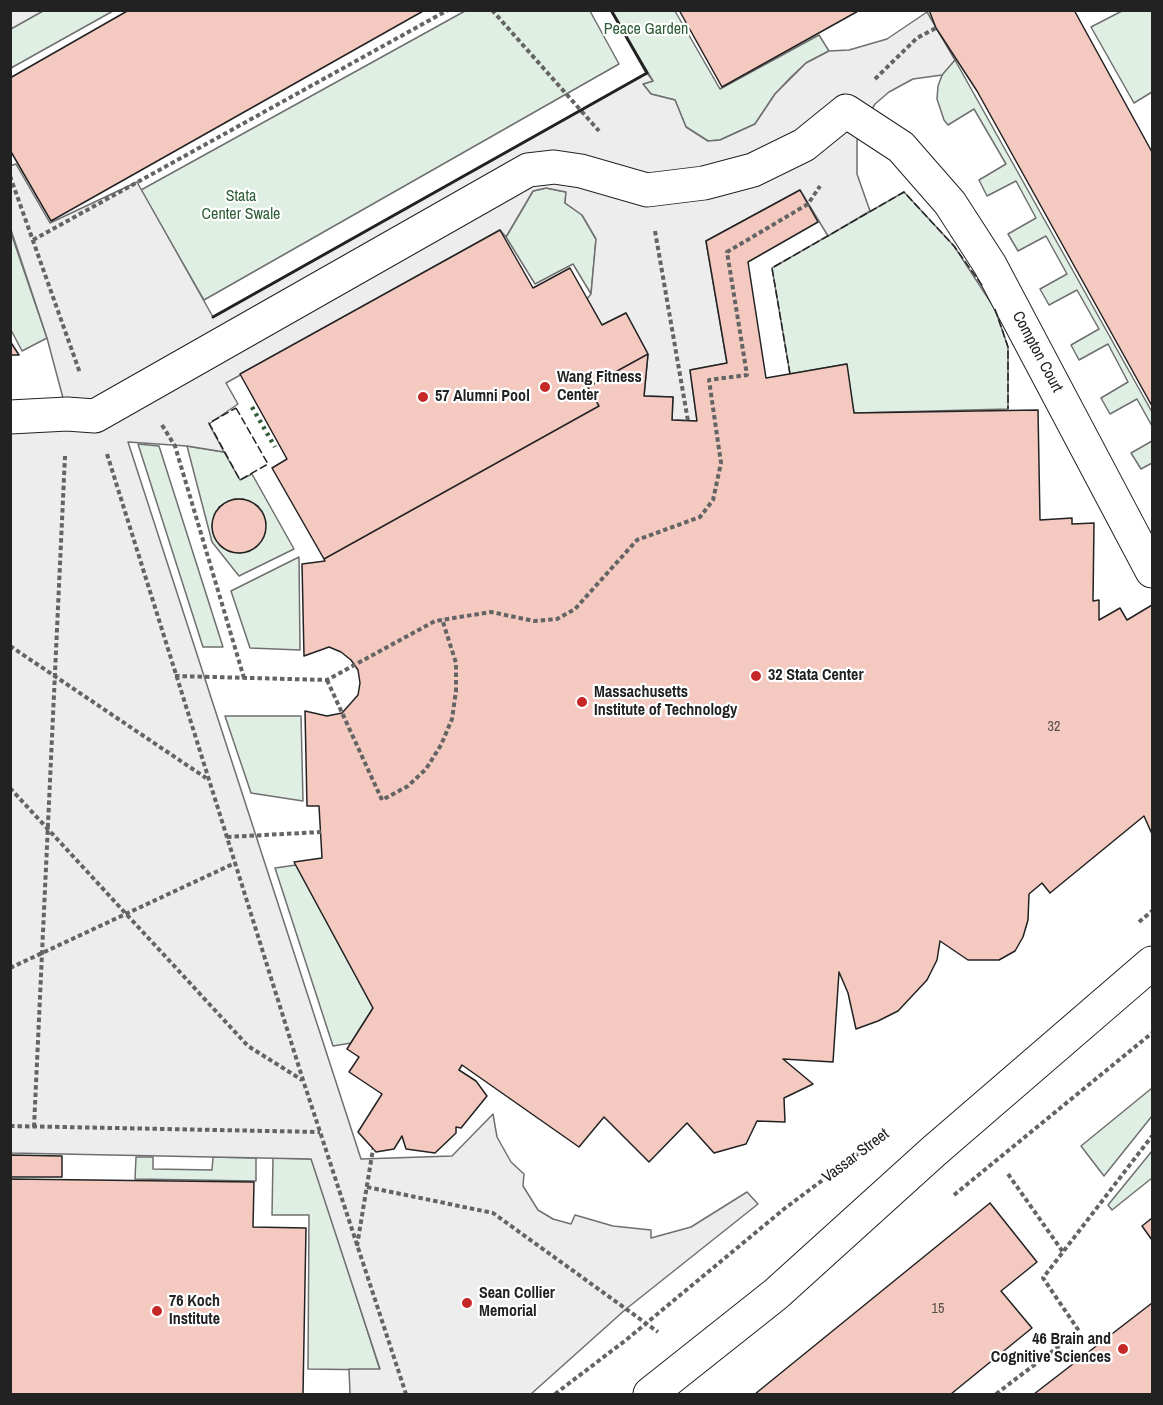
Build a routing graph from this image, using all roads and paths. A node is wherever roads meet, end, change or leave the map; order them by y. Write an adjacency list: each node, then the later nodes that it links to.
1 (448, 10): 9 (path)
2 (492, 10): 5 (path)
3 (936, 28): 4 (path)
4 (917, 38)
5 (587, 116)
6 (10, 176): 9 (path)
7 (647, 190): 10 (street); 13 (path); 14 (street, Compton Court)
8 (808, 204): 15 (path)
9 (33, 240): 11 (path)
10 (142, 391): 11 (street); 19 (path)
11 (81, 415): 12 (street); 17 (path); 18 (path)
12 (10, 417)
13 (688, 421)
14 (1148, 549)
15 (442, 619): 20 (path); 20 (path)
16 (10, 646): 17 (path)
17 (53, 673): 21 (path); 23 (path)
18 (175, 676): 19 (path); 21 (path)
19 (244, 678): 20 (path)
20 (327, 680)
21 (208, 778): 25 (path)
22 (10, 788): 23 (path)
23 (47, 828): 28 (path); 30 (path)
24 (321, 832): 25 (path)
25 (227, 837): 26 (path)
26 (235, 863): 28 (path); 33 (path)
27 (1152, 911): 29 (path)
28 (127, 913): 30 (path); 33 (path)
29 (1134, 926)
30 (42, 953): 32 (path); 35 (path)
31 (1152, 963): 45 (street)
32 (10, 968)
33 (303, 1080): 37 (path)
34 (10, 1126): 35 (path)
35 (34, 1126): 37 (path)
36 (894, 1127): 44 (path, Vassar Street)
37 (320, 1132): 42 (path)
38 (1152, 1136): 43 (path)
39 (373, 1149): 41 (path)
40 (1008, 1173): 43 (path)
41 (367, 1187): 42 (path); 44 (path)
42 (357, 1247): 46 (path)
43 (1063, 1252): 49 (path)
44 (645, 1323): 45 (path); 47 (path, Vassar Street)
45 (695, 1359): 48 (street)
46 (406, 1395)
47 (555, 1395)
48 (650, 1395)
49 (996, 1395)

